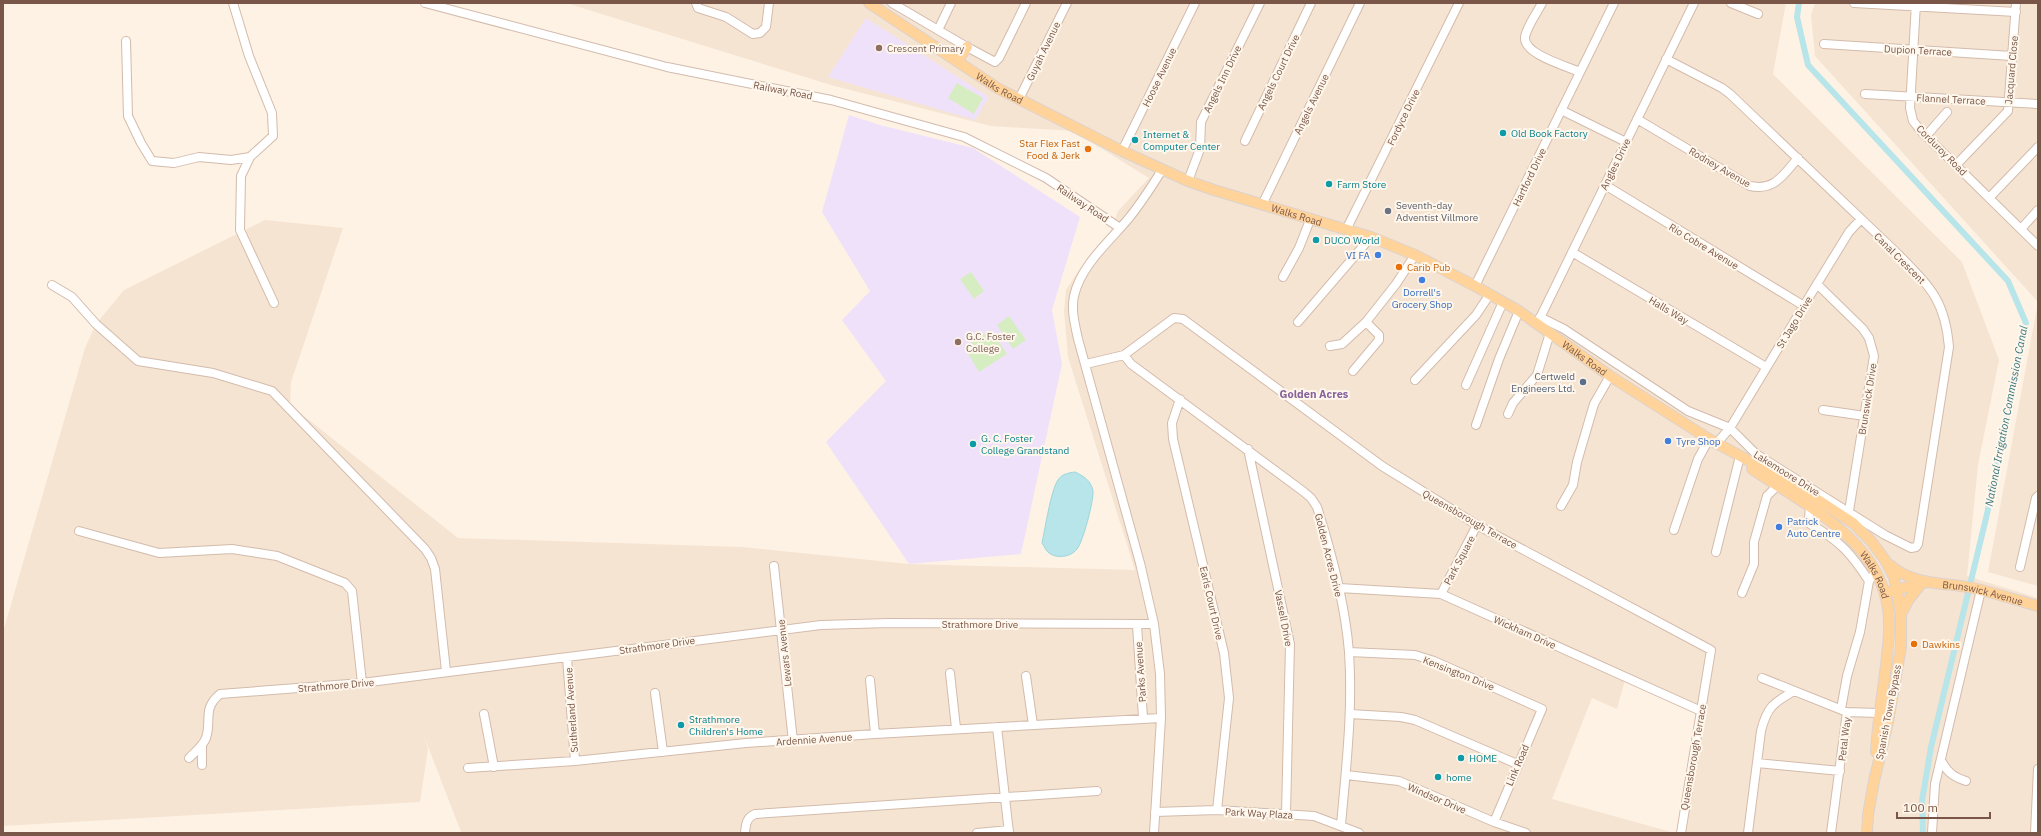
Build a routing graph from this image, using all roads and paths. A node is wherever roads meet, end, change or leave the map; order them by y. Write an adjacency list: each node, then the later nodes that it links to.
1 (233, 3): 46 (street)
2 (425, 3): 57 (street, Railway Road)
3 (696, 3): 4 (street)
4 (769, 3)
5 (869, 3): 31 (main road, Walks Road)
6 (892, 3): 24 (street)
7 (951, 3): 24 (street)
8 (1026, 3): 27 (street)
9 (1067, 3): 35 (street, Guyah Avenue)
10 (1195, 3): 45 (street, Hoose Avenue)
11 (1260, 3): 50 (street, Angels Inn Drive)
12 (1311, 3): 42 (street, Angels Court Drive)
13 (1360, 3): 53 (street, Angels Avenue)
14 (1459, 3): 59 (street, Fordyce Drive)
15 (1542, 3): 32 (street)
16 (1614, 3): 32 (street, Hartford Drive)
17 (1694, 3): 30 (street, Angles Drive)
18 (1731, 3): 23 (street)
19 (1854, 3): 21 (street)
20 (2016, 3): 22 (street, Jacquard Close)
21 (1916, 5): 22 (street); 28 (street, Corduroy Road)
22 (2016, 12): 29 (street, Jacquard Close)
23 (1758, 14)
24 (938, 30): 27 (street)
25 (126, 41): 46 (street)
26 (1824, 44): 28 (street, Dupion Terrace)
27 (967, 48): 31 (main road)
28 (1914, 50): 29 (street, Dupion Terrace); 34 (street, Corduroy Road)
29 (2012, 56): 36 (street, Jacquard Close)
30 (1666, 59): 40 (street, Angles Drive); 47 (street, Canal Crescent)
31 (957, 61): 35 (main road, Walks Road)
32 (1580, 72): 38 (street, Hartford Drive)
33 (1865, 94): 34 (street, Flannel Terrace)
34 (1911, 97): 36 (street, Flannel Terrace); 41 (street, Corduroy Road)
35 (1019, 99): 45 (main road, Walks Road)
36 (2008, 102): 37 (street, Flannel Terrace); 48 (street, Jacquard Close)
37 (2038, 104)
38 (1561, 110): 43 (street); 67 (street, Hartford Drive)
39 (1946, 112): 41 (street)
40 (1637, 119): 43 (street, Angles Drive); 47 (street, Rodney Avenue)
41 (1926, 136): 48 (street, Corduroy Road)
42 (1245, 141)
43 (1626, 142): 51 (street, Angles Drive)
44 (2038, 147): 52 (street)
45 (1122, 151): 49 (main road, Walks Road)
46 (250, 158): 70 (street)
47 (1798, 158): 55 (street, Canal Crescent)
48 (1956, 165): 52 (street, Corduroy Road)
49 (1162, 170): 50 (main road, Walks Road); 57 (street)
50 (1188, 181): 53 (main road, Walks Road)
51 (1605, 185): 62 (street, Angles Drive); 71 (street, Rio Cobre Avenue)
52 (1989, 198): 58 (street, Corduroy Road)
53 (1262, 205): 56 (main road, Walks Road)
54 (2038, 210): 58 (street)
55 (1861, 219): 65 (street, St Jago Drive); 102 (street, Canal Crescent)
56 (1310, 220): 59 (main road, Walks Road); 64 (street)
57 (1120, 228): 79 (street)
58 (2021, 229): 61 (street, Corduroy Road)
59 (1346, 230): 60 (main road, Walks Road)
60 (1371, 237): 63 (main road, Walks Road); 74 (street)
61 (2038, 246)
62 (1572, 252): 73 (street, Angles Drive); 80 (street, Halls Way)
63 (1415, 255): 67 (main road, Walks Road); 75 (street)
64 (1283, 277)
65 (1817, 284): 71 (street, St Jago Drive); 88 (street, Brunswick Drive)
66 (52, 285): 123 (street)
67 (1475, 286): 68 (main road, Walks Road)
68 (1490, 294): 69 (main road, Walks Road); 83 (street)
69 (1503, 302): 72 (main road, Walks Road); 84 (street)
70 (274, 303)
71 (1804, 306): 80 (street, St Jago Drive)
72 (1519, 312): 73 (main road, Walks Road); 89 (street)
73 (1539, 321): 76 (main road, Walks Road); 90 (street, Lakemoore Drive)
74 (1298, 322)
75 (1366, 322): 77 (street); 81 (street)
76 (1550, 333): 82 (main road, Walks Road); 87 (street)
77 (1330, 346)
78 (1124, 355): 79 (street, Queensborough Terrace); 85 (street, Golden Acres Drive); 99 (street, Queensborough Terrace)
79 (1086, 364): 118 (street)
80 (1766, 368): 90 (street, St Jago Drive)
81 (1353, 371)
82 (1610, 376): 91 (main road, Walks Road); 96 (street)
83 (1415, 380)
84 (1466, 385)
85 (1180, 400): 92 (street, Golden Acres Drive); 161 (street, Earls Court Drive)
86 (1823, 410): 88 (street)
87 (1508, 414)
88 (1865, 416): 98 (street, Brunswick Drive)
89 (1476, 425)
90 (1730, 428): 91 (street, St Jago Drive); 98 (street, Lakemoore Drive)
91 (1712, 442): 93 (main road, Walks Road); 100 (street, St Jago Drive); 104 (main road, Walks Road)
92 (1248, 449): 110 (street, Golden Acres Drive); 163 (street, Vassell Drive)
93 (1739, 460): 94 (main road, Walks Road); 103 (street)
94 (1777, 486): 97 (main road, Walks Road); 114 (street)
95 (2037, 497): 106 (street)
96 (1561, 506)
97 (1810, 507): 107 (main road, Walks Road); 108 (street)
98 (1848, 511): 102 (street, Lakemoore Drive)
99 (1477, 525): 115 (street, Park Square); 132 (street, Queensborough Terrace)
100 (1674, 530)
101 (79, 531): 128 (street)
102 (1916, 547)
103 (1716, 552)
104 (1885, 560): 109 (main road, Brunswick Avenue); 111 (main road, Walks Road)
105 (774, 566): 120 (street, Lewars Avenue)
106 (2020, 566)
107 (1876, 572): 108 (street); 113 (main road, Walks Road)
108 (1869, 581): 133 (street)
109 (1923, 583): 111 (main road, Brunswick Avenue); 112 (main road, Brunswick Avenue); 117 (main road)
110 (1339, 588): 115 (street, Wickham Drive); 121 (street, Golden Acres Drive)
111 (1898, 590): 113 (main road, Brunswick Avenue); 117 (main road, Spanish Town Bypass)
112 (1978, 590): 116 (main road, Brunswick Avenue); 148 (street)
113 (1884, 592): 134 (main road, Walks Road)
114 (1742, 593)
115 (1441, 594): 132 (street, Wickham Drive)
116 (2038, 606)
117 (1901, 614): 157 (main road, Spanish Town Bypass)
118 (1154, 624): 119 (street, Strathmore Drive); 138 (street)
119 (1137, 625): 120 (street, Strathmore Drive); 137 (street, Parks Avenue)
120 (782, 629): 122 (street, Strathmore Drive); 143 (street, Lewars Avenue)
121 (1349, 652): 131 (street, Kensington Drive); 136 (street, Golden Acres Drive)
122 (568, 658): 123 (street, Strathmore Drive); 147 (street, Sutherland Avenue)
123 (446, 671): 128 (street, Strathmore Drive)
124 (950, 673): 141 (street)
125 (1026, 676): 139 (street)
126 (1762, 678): 129 (street, Petal Way)
127 (870, 680): 142 (street)
128 (362, 683): 144 (street, Strathmore Drive)
129 (1794, 691): 133 (street, Petal Way); 149 (street)
130 (656, 693): 145 (street)
131 (1542, 709): 150 (street, Link Road)
132 (1701, 711): 172 (street, Queensborough Terrace)
133 (1844, 711): 134 (street); 155 (street, Petal Way)
134 (1878, 713): 157 (main road, Walks Road)
135 (484, 714): 152 (street)
136 (1350, 714): 150 (street); 156 (street, Golden Acres Drive)
137 (1143, 718): 138 (street, Ardennie Avenue); 139 (street, Ardennie Avenue)
138 (1161, 718): 162 (street)
139 (1033, 725): 140 (street, Ardennie Avenue)
140 (997, 727): 141 (street, Ardennie Avenue); 160 (street)
141 (956, 728): 142 (street, Ardennie Avenue)
142 (875, 734): 143 (street, Ardennie Avenue)
143 (793, 741): 145 (street, Ardennie Avenue)
144 (202, 746): 146 (street); 151 (street, Strathmore Drive)
145 (663, 752): 147 (street, Ardennie Avenue)
146 (189, 758)
147 (574, 761): 152 (street, Ardennie Avenue)
148 (1942, 762): 158 (street); 176 (street)
149 (1757, 763): 155 (street); 173 (street)
150 (1517, 764): 164 (street, Link Road)
151 (202, 765)
152 (494, 767): 153 (street, Ardennie Avenue)
153 (468, 768)
154 (2038, 768): 177 (street)
155 (1840, 771): 174 (street, Petal Way)
156 (1346, 775): 164 (street, Windsor Drive); 165 (street, Golden Acres Drive)
157 (1874, 781): 175 (main road, Spanish Town Bypass)
158 (1966, 781)
159 (1097, 791): 160 (street)
160 (1005, 797): 166 (street); 167 (street)
161 (1217, 810): 162 (street, Park Way Plaza); 163 (street, Park Way Plaza)
162 (1155, 812): 169 (street)
163 (1286, 814): 165 (street, Park Way Plaza)
164 (1494, 822): 171 (street, Windsor Drive)
165 (1341, 825): 170 (street, Park Way Plaza)
166 (1009, 832): 168 (street)
167 (745, 833)
168 (977, 833)
169 (1154, 833)
170 (1359, 833)
171 (1526, 833)
172 (1681, 833)
173 (1748, 833)
174 (1831, 833)
175 (1867, 833)
176 (1932, 833)
177 (2035, 833)

